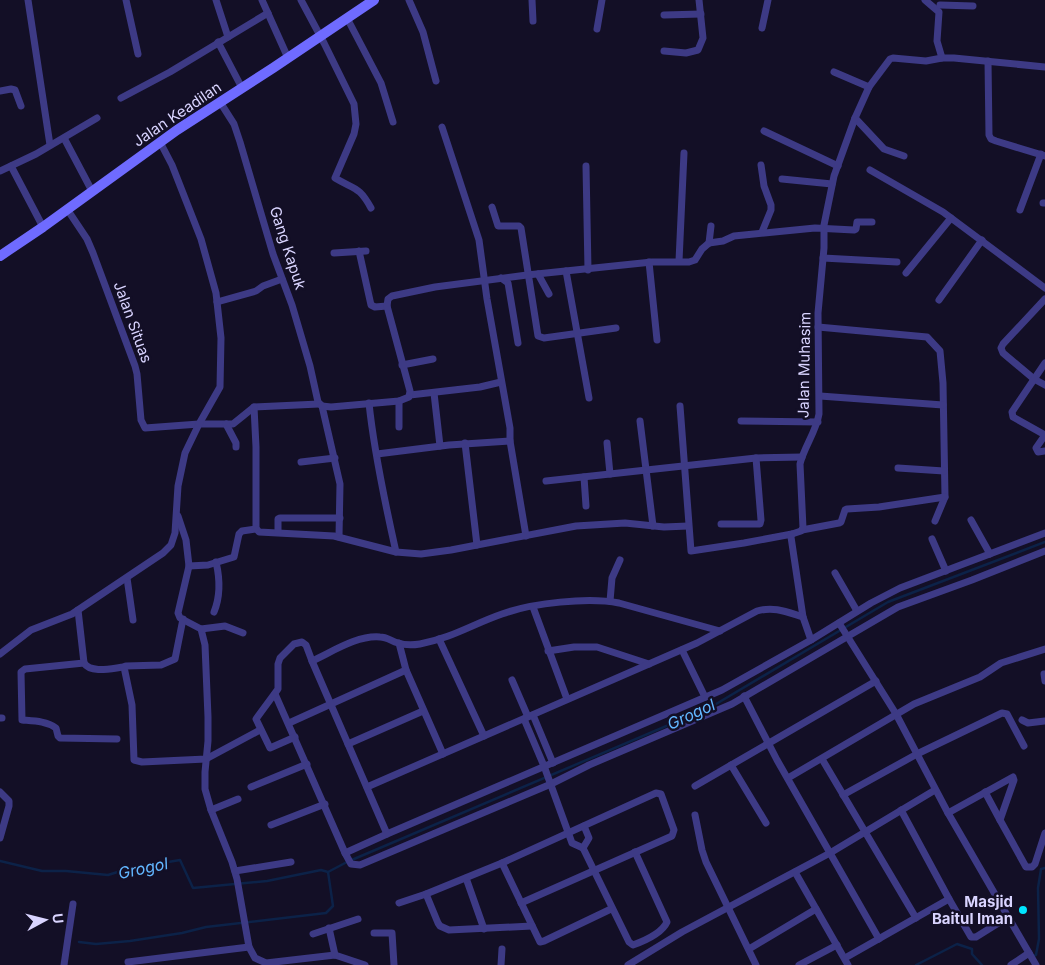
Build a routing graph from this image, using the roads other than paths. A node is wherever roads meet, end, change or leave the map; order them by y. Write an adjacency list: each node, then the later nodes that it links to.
1 (28, 0): 46 (street)
2 (126, 0): 26 (street)
3 (217, 0): 23 (street)
4 (262, 0): 15 (street)
5 (301, 0): 22 (street)
6 (374, 0): 18 (main road, Jalan Keadilan)
7 (409, 0): 32 (street)
8 (532, 0): 19 (street)
9 (602, 0): 21 (street)
10 (699, 0): 17 (street)
11 (768, 0): 20 (street)
12 (925, 0): 13 (street)
13 (940, 6): 14 (street); 28 (street)
14 (973, 6)
15 (268, 13): 23 (street); 27 (street)
16 (664, 14): 17 (street)
17 (701, 14): 25 (street)
18 (347, 18): 22 (main road, Jalan Keadilan); 41 (street)
19 (533, 21)
20 (762, 28)
21 (597, 29)
22 (321, 36): 27 (main road, Jalan Keadilan); 60 (street)
23 (228, 37): 24 (street)
24 (218, 42): 34 (street); 36 (street)
25 (664, 51)
26 (138, 54)
27 (288, 58): 34 (main road, Jalan Keadilan)
28 (942, 58): 29 (street); 33 (street, Jalan Muhasim)
29 (988, 61): 30 (street); 48 (street)
30 (1045, 67)
31 (834, 72): 33 (street)
32 (436, 80)
33 (869, 87): 40 (street, Jalan Muhasim)
34 (242, 88): 38 (main road, Jalan Keadilan)
35 (0, 91): 37 (street)
36 (121, 98)
37 (20, 106)
38 (225, 109): 45 (main road, Jalan Keadilan); 83 (street, Gang Kapuk)
39 (97, 118): 44 (street)
40 (855, 118): 49 (street); 53 (street, Jalan Muhasim)
41 (393, 122)
42 (442, 127): 84 (street)
43 (764, 131): 53 (street)
44 (64, 138): 46 (street); 58 (street)
45 (160, 142): 58 (main road, Jalan Keadilan); 89 (street)
46 (50, 145): 51 (street)
47 (684, 153): 74 (street)
48 (1043, 155): 61 (street)
49 (904, 156)
50 (761, 165): 68 (street)
51 (11, 166): 55 (street); 66 (street)
52 (586, 166): 77 (street)
53 (838, 166): 57 (street, Jalan Muhasim)
54 (870, 170): 63 (street)
55 (0, 171)
56 (782, 179): 57 (street)
57 (832, 184): 67 (street, Jalan Muhasim)
58 (92, 191): 62 (main road, Jalan Keadilan)
59 (492, 207): 81 (street)
60 (371, 208)
61 (1020, 210)
62 (70, 213): 66 (main road, Jalan Keadilan); 115 (street, Jalan Situas)
63 (951, 218): 69 (street); 79 (street)
64 (872, 222): 67 (street)
65 (711, 226): 70 (street)
66 (43, 227): 72 (main road, Jalan Keadilan)
67 (824, 228): 68 (street); 73 (street, Jalan Muhasim)
68 (762, 232): 70 (street)
69 (982, 240): 85 (street); 88 (street)
70 (708, 243): 74 (street)
71 (334, 253): 90 (street)
72 (0, 256)
73 (823, 258): 76 (street); 91 (street, Jalan Muhasim)
74 (679, 261): 75 (street)
75 (649, 262): 77 (street); 94 (street)
76 (897, 262)
77 (588, 270): 78 (street)
78 (566, 271): 80 (street); 93 (street)
79 (906, 273)
80 (538, 274): 81 (street); 86 (street)
81 (527, 275): 82 (street); 93 (street)
82 (501, 278): 84 (street); 95 (street)
83 (282, 279): 89 (street); 108 (street, Gang Kapuk)
84 (484, 280): 90 (street); 100 (street)
85 (1045, 288)
86 (549, 294)
87 (1045, 299): 99 (street)
88 (939, 300)
89 (217, 302): 115 (street)
90 (387, 306): 98 (street)
91 (818, 327): 104 (street, Jalan Muhasim); 109 (street)
92 (616, 328): 93 (street)
93 (578, 334): 105 (street)
94 (658, 340)
95 (518, 343)
96 (433, 359): 98 (street)
97 (1045, 363): 99 (street)
98 (402, 365): 103 (street)
99 (1034, 379): 101 (street); 118 (street)
100 (501, 382): 102 (street); 119 (street)
101 (1045, 385)
102 (434, 393): 103 (street); 122 (street)
103 (410, 396): 106 (street)
104 (820, 396): 109 (street); 114 (street, Jalan Muhasim)
105 (589, 398)
106 (399, 400): 107 (street); 117 (street)
107 (369, 403): 108 (street); 125 (street)
108 (321, 405): 111 (street); 127 (street, Gang Kapuk)
109 (943, 405): 133 (street)
110 (680, 406): 130 (street)
111 (254, 407): 116 (street); 146 (street)
112 (741, 421): 114 (street)
113 (640, 422): 132 (street)
114 (818, 422): 126 (street, Jalan Muhasim)
115 (199, 424): 116 (street); 139 (street)
116 (226, 424): 123 (street)
117 (399, 427)
118 (1045, 435): 124 (street)
119 (510, 441): 120 (street); 151 (street)
120 (465, 443): 122 (street); 154 (street)
121 (608, 443): 134 (street)
122 (440, 446): 125 (street)
123 (236, 447)
124 (1045, 451)
125 (377, 454): 156 (street)
126 (802, 457): 128 (street); 147 (street, Jalan Muhasim)
127 (335, 458): 129 (street); 140 (street, Gang Kapuk)
128 (756, 458): 130 (street); 143 (street)
129 (301, 462)
130 (684, 466): 132 (street); 145 (street)
131 (898, 468): 133 (street)
132 (645, 470): 134 (street); 144 (street)
133 (944, 471): 137 (street)
134 (610, 474): 135 (street)
135 (584, 477): 136 (street); 138 (street)
136 (546, 481)
137 (945, 497): 142 (street); 147 (street)
138 (586, 506)
139 (177, 513): 160 (street); 163 (street)
140 (340, 518): 148 (street); 152 (street, Gang Kapuk)
141 (970, 520): 157 (street)
142 (935, 521)
143 (721, 524)
144 (653, 526): 145 (street); 151 (street)
145 (688, 526): 150 (street)
146 (256, 529): 148 (street); 159 (street)
147 (802, 530): 150 (street)
148 (278, 532): 152 (street)
149 (1045, 533): 157 (street)
150 (792, 534): 169 (street)
151 (526, 536): 154 (street)
152 (339, 537): 156 (street)
153 (932, 539): 161 (street)
154 (477, 545): 156 (street)
155 (1045, 551): 176 (street)
156 (396, 552)
157 (990, 554): 161 (street)
158 (620, 560): 164 (street)
159 (216, 562): 160 (street); 168 (street)
160 (189, 566): 170 (street)
161 (946, 571): 167 (street)
162 (836, 573): 167 (street)
163 (126, 578): 166 (street); 171 (street)
164 (610, 601): 165 (street); 174 (street)
165 (533, 606): 177 (street); 181 (street)
166 (78, 610): 183 (street); 185 (street)
167 (857, 611): 172 (street)
168 (214, 612)
169 (803, 617): 174 (street); 178 (street)
170 (183, 619): 173 (street); 187 (street)
171 (133, 620)
172 (840, 625): 176 (street); 178 (street)
173 (201, 629): 175 (street); 211 (street)
174 (720, 631): 182 (street)
175 (243, 633)
176 (847, 636): 190 (street); 192 (street)
177 (439, 639): 179 (street); 203 (street)
178 (811, 640): 193 (street)
179 (399, 643): 184 (street); 188 (street)
180 (1045, 649): 197 (street)
181 (548, 650): 186 (street); 194 (street)
182 (682, 650): 186 (street); 193 (street)
183 (0, 654)
184 (312, 661): 191 (street); 195 (street)
185 (84, 663): 187 (street); 205 (street)
186 (649, 664): 194 (street)
187 (124, 667): 211 (street)
188 (406, 670): 195 (street); 196 (street)
189 (512, 680): 198 (street)
190 (876, 681): 197 (street); 207 (street)
191 (276, 694): 201 (street); 202 (street)
192 (744, 696): 207 (street); 218 (street)
193 (705, 697): 213 (street)
194 (566, 699): 198 (street)
195 (330, 703): 201 (street); 206 (street)
196 (423, 711): 206 (street); 209 (street)
197 (896, 714): 210 (street); 212 (street)
198 (528, 717): 203 (street); 213 (street); 216 (street)
199 (1022, 720): 200 (street)
200 (1045, 721)
201 (289, 723): 204 (street)
202 (260, 730): 204 (street); 211 (street)
203 (484, 736): 209 (street)
204 (296, 737): 214 (street)
205 (117, 739)
206 (348, 744): 221 (street)
207 (768, 744): 215 (street); 217 (street)
208 (1024, 746): 210 (street)
209 (443, 754): 221 (street)
210 (917, 754): 222 (street); 225 (street)
211 (206, 759): 228 (street)
212 (822, 759): 217 (street); 225 (street)
213 (553, 763): 216 (street)
214 (307, 764): 220 (street); 227 (street)
215 (731, 764): 219 (street); 233 (street)
216 (545, 768): 218 (street); 239 (street)
217 (788, 778): 244 (street)
218 (550, 783): 236 (street); 243 (street)
219 (695, 786)
220 (251, 787)
221 (367, 787): 239 (street)
222 (935, 790): 229 (street); 230 (street)
223 (0, 792): 240 (street)
224 (985, 792): 230 (street); 232 (street); 232 (street)
225 (844, 795): 237 (street)
226 (238, 799): 228 (street)
227 (325, 804): 234 (street); 243 (street)
228 (211, 810): 248 (street)
229 (900, 810): 237 (street); 252 (street)
230 (948, 813): 259 (street)
231 (695, 815): 257 (street)
232 (1000, 820): 238 (street)
233 (766, 822)
234 (271, 825)
235 (584, 826): 236 (street); 241 (street); 242 (street)
236 (569, 832): 241 (street); 246 (street)
237 (865, 832): 244 (street); 260 (street)
238 (1045, 833)
239 (387, 834): 243 (street)
240 (0, 838)
241 (583, 848): 247 (street)
242 (635, 852): 247 (street); 256 (street)
243 (345, 853)
244 (830, 853): 249 (street); 267 (street)
245 (292, 862): 248 (street)
246 (502, 863): 250 (street); 255 (street)
247 (593, 870): 255 (street); 256 (street)
248 (235, 871): 269 (street)
249 (795, 872): 257 (street); 258 (street)
250 (466, 878): 251 (street); 264 (street)
251 (426, 894): 253 (street); 264 (street)
252 (949, 899): 259 (street); 260 (street)
253 (399, 903)
254 (74, 904): 279 (street)
255 (521, 904): 262 (street)
256 (611, 909): 262 (street)
257 (728, 909): 271 (street); 284 (street)
258 (816, 909): 268 (street); 271 (street)
259 (1008, 917): 272 (street)
260 (916, 918): 267 (street)
261 (358, 919): 263 (street)
262 (532, 926): 264 (street)
263 (328, 928): 266 (street); 273 (street)
264 (484, 929)
265 (374, 933): 282 (street)
266 (314, 934)
267 (878, 939): 277 (street)
268 (837, 945): 277 (street); 286 (street)
269 (249, 947): 274 (street); 275 (street)
270 (502, 949): 283 (street)
271 (749, 950): 285 (street)
272 (1029, 954): 287 (street); 288 (street)
273 (335, 955): 276 (street); 278 (street)
274 (259, 961): 278 (street); 280 (street)
275 (128, 962)
276 (344, 962): 281 (street)
277 (847, 962)
278 (292, 963)
279 (64, 965)
280 (252, 965)
281 (365, 965)
282 (394, 965)
283 (501, 965)
284 (628, 965)
285 (756, 965)
286 (799, 965)
287 (1011, 965)
288 (1036, 965)

